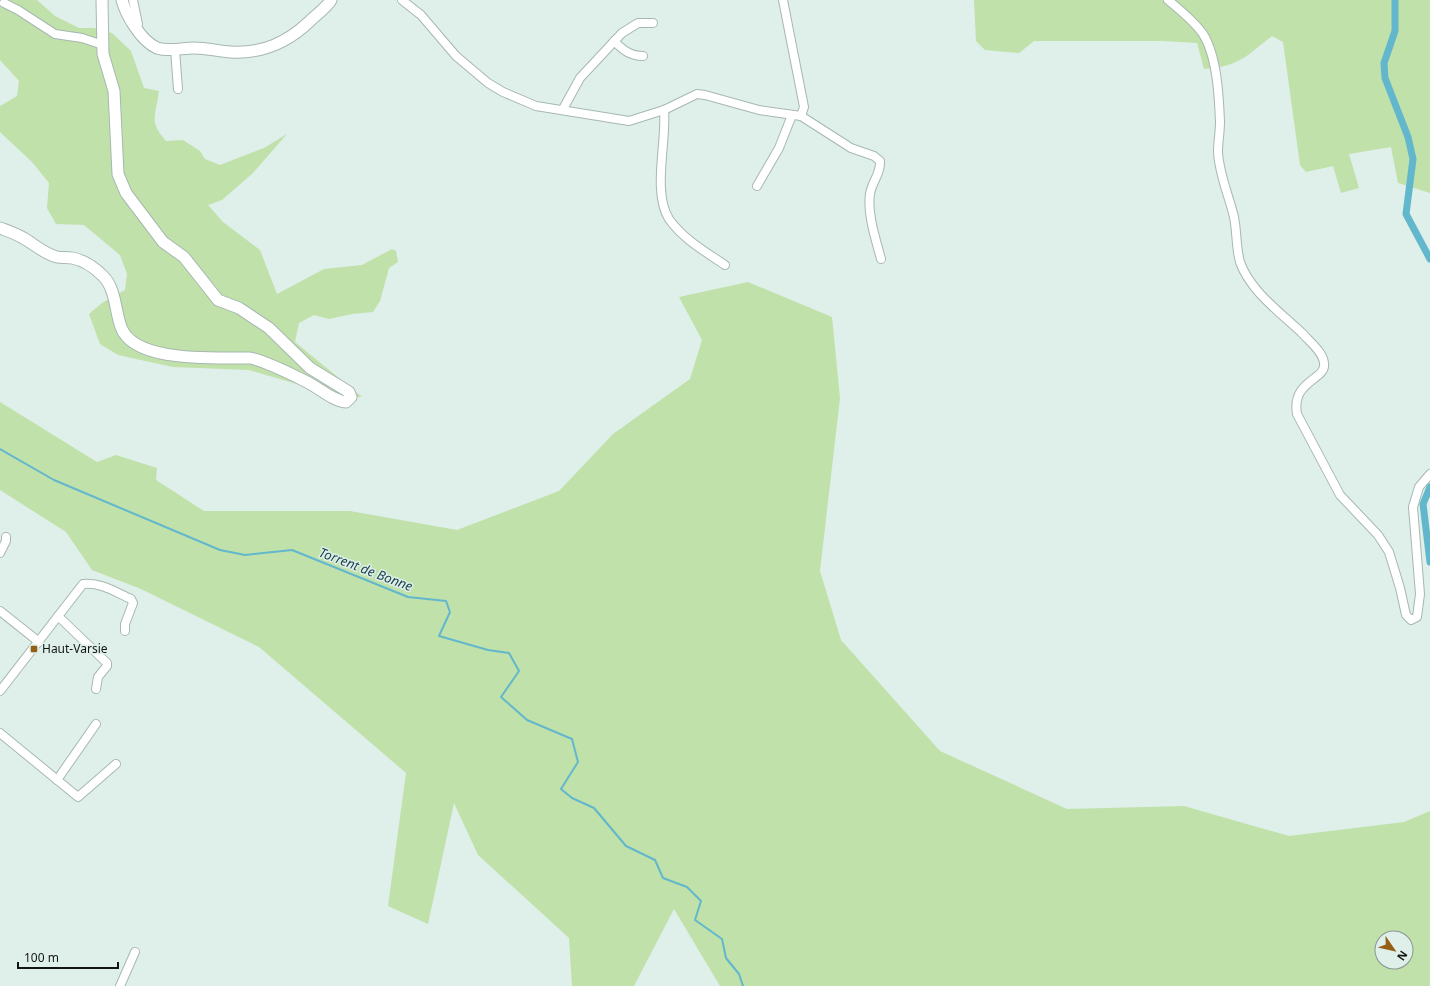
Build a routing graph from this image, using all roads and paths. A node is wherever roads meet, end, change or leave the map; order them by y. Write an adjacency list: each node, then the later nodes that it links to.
1 (102, 0): 12 (street)
2 (122, 0): 10 (street)
3 (133, 0): 10 (street)
4 (402, 0): 16 (street)
5 (783, 0): 19 (street)
6 (1168, 0): 24 (street)
7 (326, 2): 13 (street)
8 (4, 3): 12 (street)
9 (653, 23): 11 (street)
10 (137, 28): 13 (street)
11 (614, 41): 14 (street); 16 (street)
12 (103, 45): 21 (street)
13 (175, 50): 15 (street)
14 (643, 56)
15 (178, 89)
16 (563, 109): 17 (street)
17 (664, 110): 18 (street); 23 (street)
18 (792, 115): 19 (street); 20 (street)
19 (800, 116): 22 (street)
20 (757, 186)
21 (0, 228)
22 (881, 259)
23 (725, 265)
24 (1430, 474)
25 (6, 537): 26 (street)
26 (0, 553)
27 (0, 612): 30 (street)
28 (58, 616): 29 (street); 30 (street); 31 (street)
29 (125, 631)
30 (39, 642): 32 (street)
31 (96, 689)
32 (0, 691)
33 (96, 724): 36 (street)
34 (0, 733): 36 (street)
35 (116, 764): 36 (street)
36 (57, 780)
37 (135, 952): 38 (street)
38 (120, 986)

